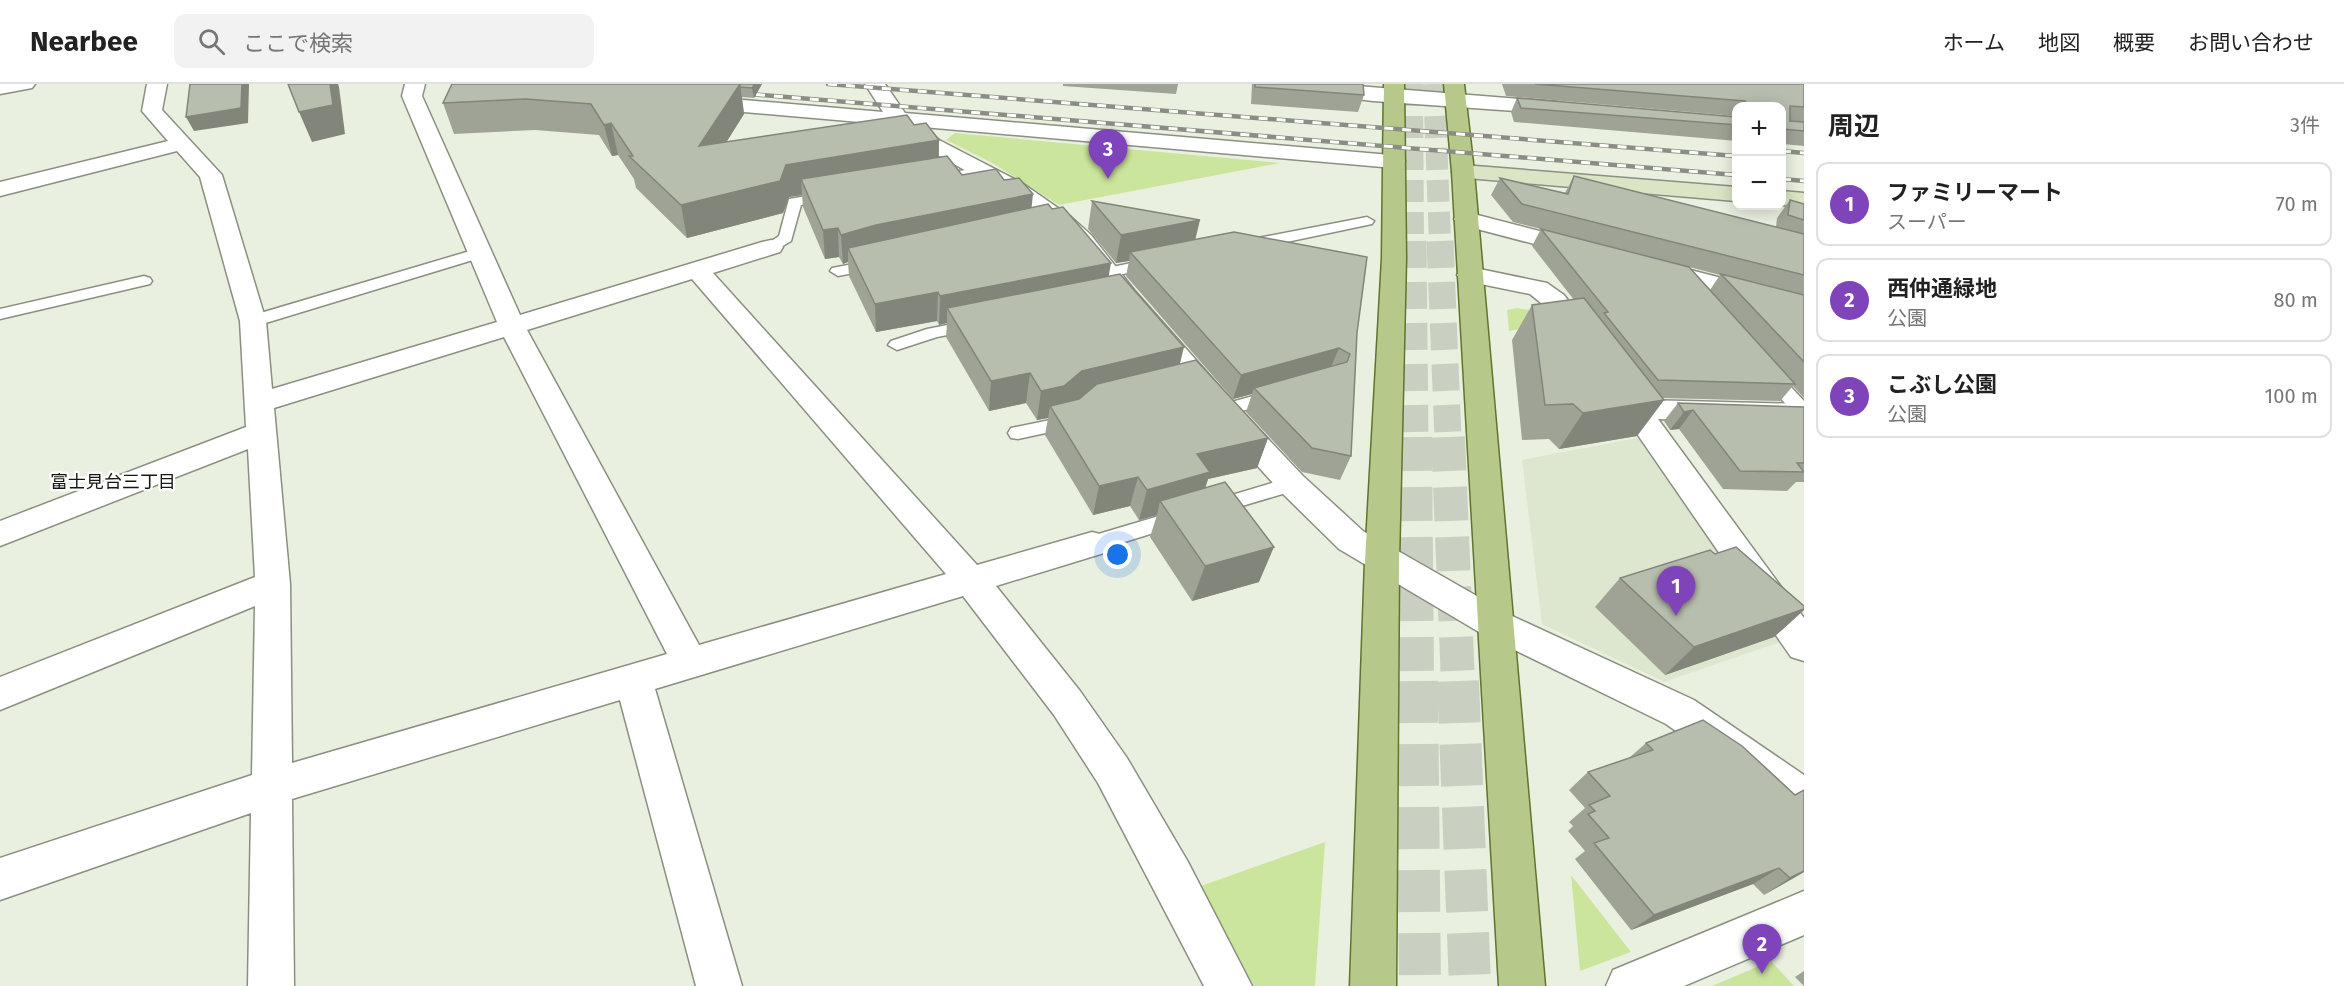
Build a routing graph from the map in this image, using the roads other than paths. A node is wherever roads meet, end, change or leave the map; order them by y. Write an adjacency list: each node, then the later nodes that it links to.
1 (25, 84): 6 (street)
2 (157, 84): 13 (street)
3 (416, 84): 27 (street)
4 (875, 84): 12 (street)
5 (1285, 84): 7 (street)
6 (0, 88)
7 (1394, 90): 8 (street); 14 (main road)
8 (1454, 92): 9 (street); 16 (main road)
9 (1499, 93): 11 (street)
10 (676, 100): 12 (street)
11 (1573, 109)
12 (897, 117): 14 (street); 15 (street)
13 (180, 144): 18 (street); 41 (street)
14 (1394, 160): 56 (main road)
15 (984, 171): 17 (lane); 37 (street)
16 (1463, 172): 19 (street); 23 (main road)
17 (917, 182)
18 (0, 189)
19 (1732, 194)
20 (839, 195): 25 (lane)
21 (1786, 198): 22 (street)
22 (1804, 200)
23 (1466, 219): 28 (street); 34 (main road)
24 (1367, 221): 26 (lane)
25 (771, 247): 32 (street)
26 (1233, 248)
27 (480, 253): 41 (lane); 43 (street)
28 (1602, 255)
29 (888, 259): 33 (lane)
30 (1166, 261): 37 (lane)
31 (1636, 264): 35 (street)
32 (696, 269): 43 (street); 57 (street)
33 (838, 271)
34 (1470, 275): 48 (street); 59 (main road)
35 (1682, 276): 38 (lane); 39 (street)
36 (144, 281): 40 (lane)
37 (1111, 289): 49 (street)
38 (1705, 302)
39 (1804, 307)
40 (0, 314)
41 (253, 321): 51 (street)
42 (989, 322): 44 (lane)
43 (512, 326): 51 (street); 61 (street)
44 (897, 345)
45 (1758, 362): 50 (lane)
46 (1288, 392): 49 (lane)
47 (1084, 406): 52 (lane)
48 (1636, 409): 50 (street); 60 (street)
49 (1224, 410): 53 (street)
50 (1804, 414)
51 (259, 418): 54 (street); 58 (street)
52 (1018, 433)
53 (1292, 484): 55 (lane); 56 (street)
54 (0, 534)
55 (1092, 544): 57 (street)
56 (1382, 561): 59 (street); 72 (main road)
57 (971, 580): 61 (street); 71 (street)
58 (273, 584): 63 (street); 64 (street)
59 (1497, 625): 65 (street); 68 (main road)
60 (1804, 646)
61 (689, 662): 62 (street)
62 (633, 679): 64 (street); 70 (street)
63 (0, 694)
64 (272, 787): 66 (street); 69 (street)
65 (1804, 798)
66 (0, 879)
67 (1804, 913): 73 (street)
68 (1529, 984)
69 (272, 986)
70 (719, 986)
71 (1229, 986)
72 (1373, 986)
73 (1629, 986)

